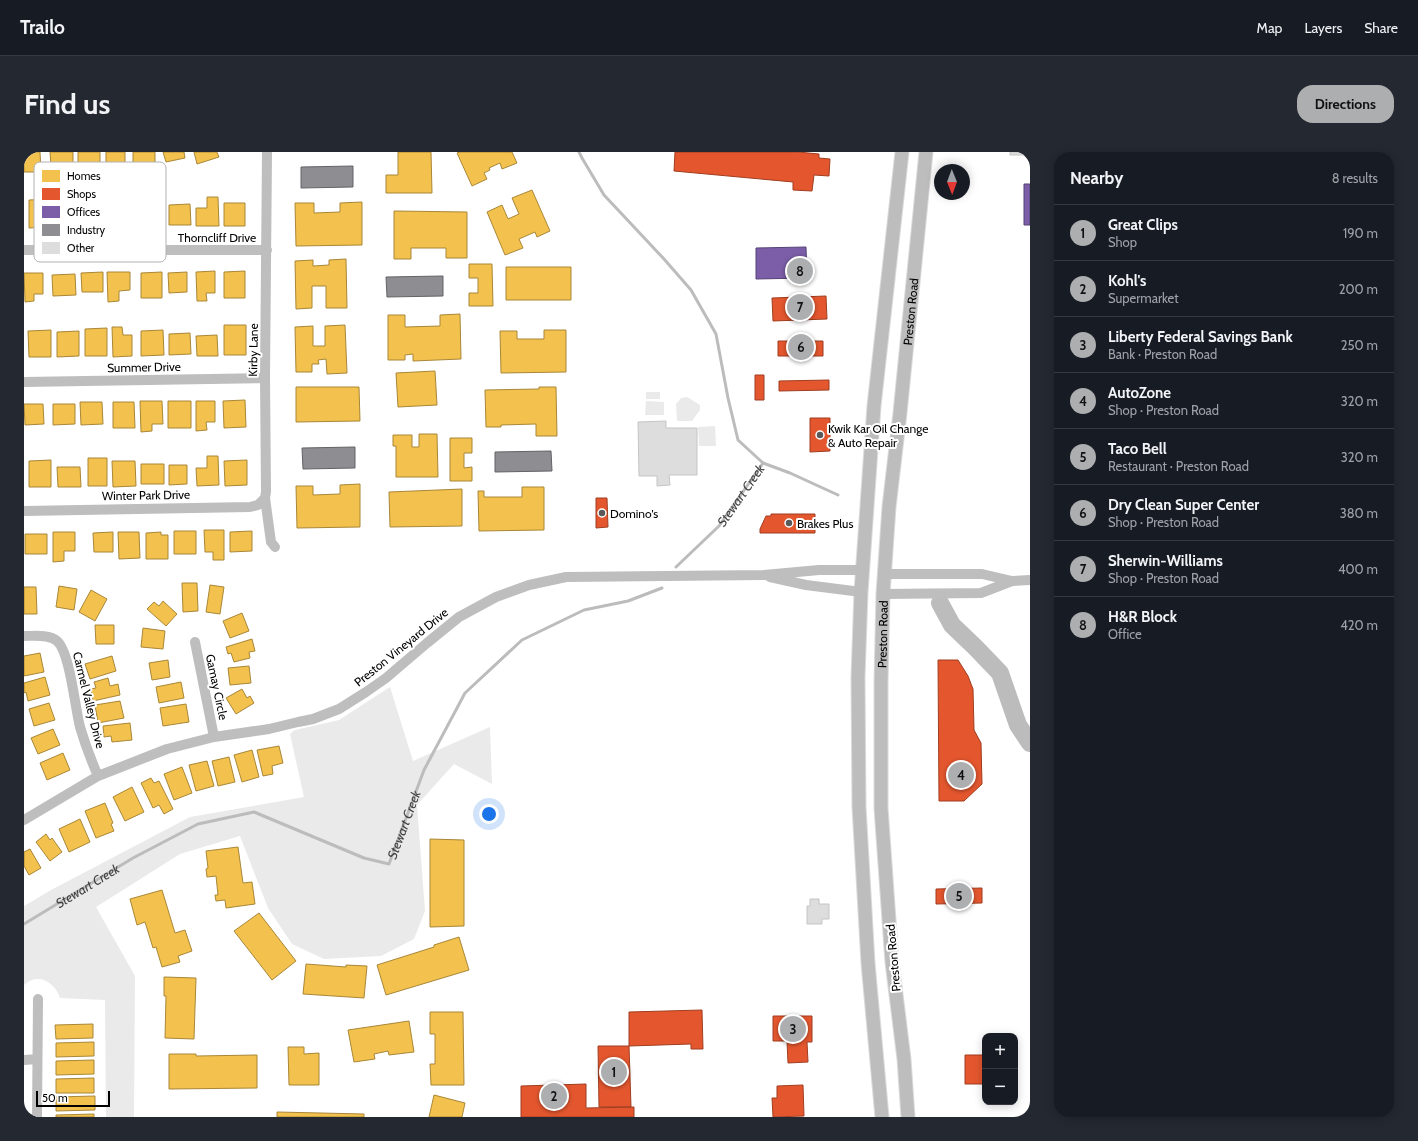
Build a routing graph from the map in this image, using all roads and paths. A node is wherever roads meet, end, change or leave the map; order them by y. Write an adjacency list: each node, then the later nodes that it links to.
1 (267, 152): 5 (street, Kirby Lane)
2 (902, 152): 11 (main road, Preston Road)
3 (926, 152): 12 (main road, Preston Road)
4 (166, 250): 5 (street, Thorncliff Drive)
5 (267, 250): 6 (street, Kirby Lane)
6 (265, 378): 7 (street, Summer Drive); 8 (street, Kirby Lane)
7 (24, 382)
8 (265, 498): 9 (street, Winter Park Drive); 10 (street, Kirby Lane)
9 (24, 511)
10 (275, 547)
11 (863, 570): 12 (main road); 13 (street, Preston Vineyard Drive); 16 (main road, Preston Road)
12 (885, 574): 15 (street); 17 (main road, Preston Road)
13 (764, 575): 16 (street, Preston Vineyard Drive); 20 (street, Preston Vineyard Drive)
14 (1030, 580): 15 (street)
15 (1012, 581): 17 (street)
16 (861, 592): 17 (main road); 24 (main road, Preston Road)
17 (883, 594): 23 (main road, Preston Road)
18 (24, 636): 21 (street, Carmel Valley Drive)
19 (195, 642): 20 (street, Gamay Circle)
20 (214, 737): 21 (street, Preston Vineyard Drive)
21 (98, 776): 22 (street, Preston Vineyard Drive)
22 (24, 820)
23 (885, 860): 24 (main road); 25 (main road, Preston Road)
24 (862, 862): 26 (main road, Preston Road)
25 (886, 876): 26 (main road); 32 (main road, Preston Road)
26 (863, 878): 31 (main road, Preston Road)
27 (38, 999): 28 (street)
28 (37, 1059): 29 (street); 30 (street)
29 (24, 1060)
30 (37, 1117)
31 (882, 1117)
32 (908, 1117)

